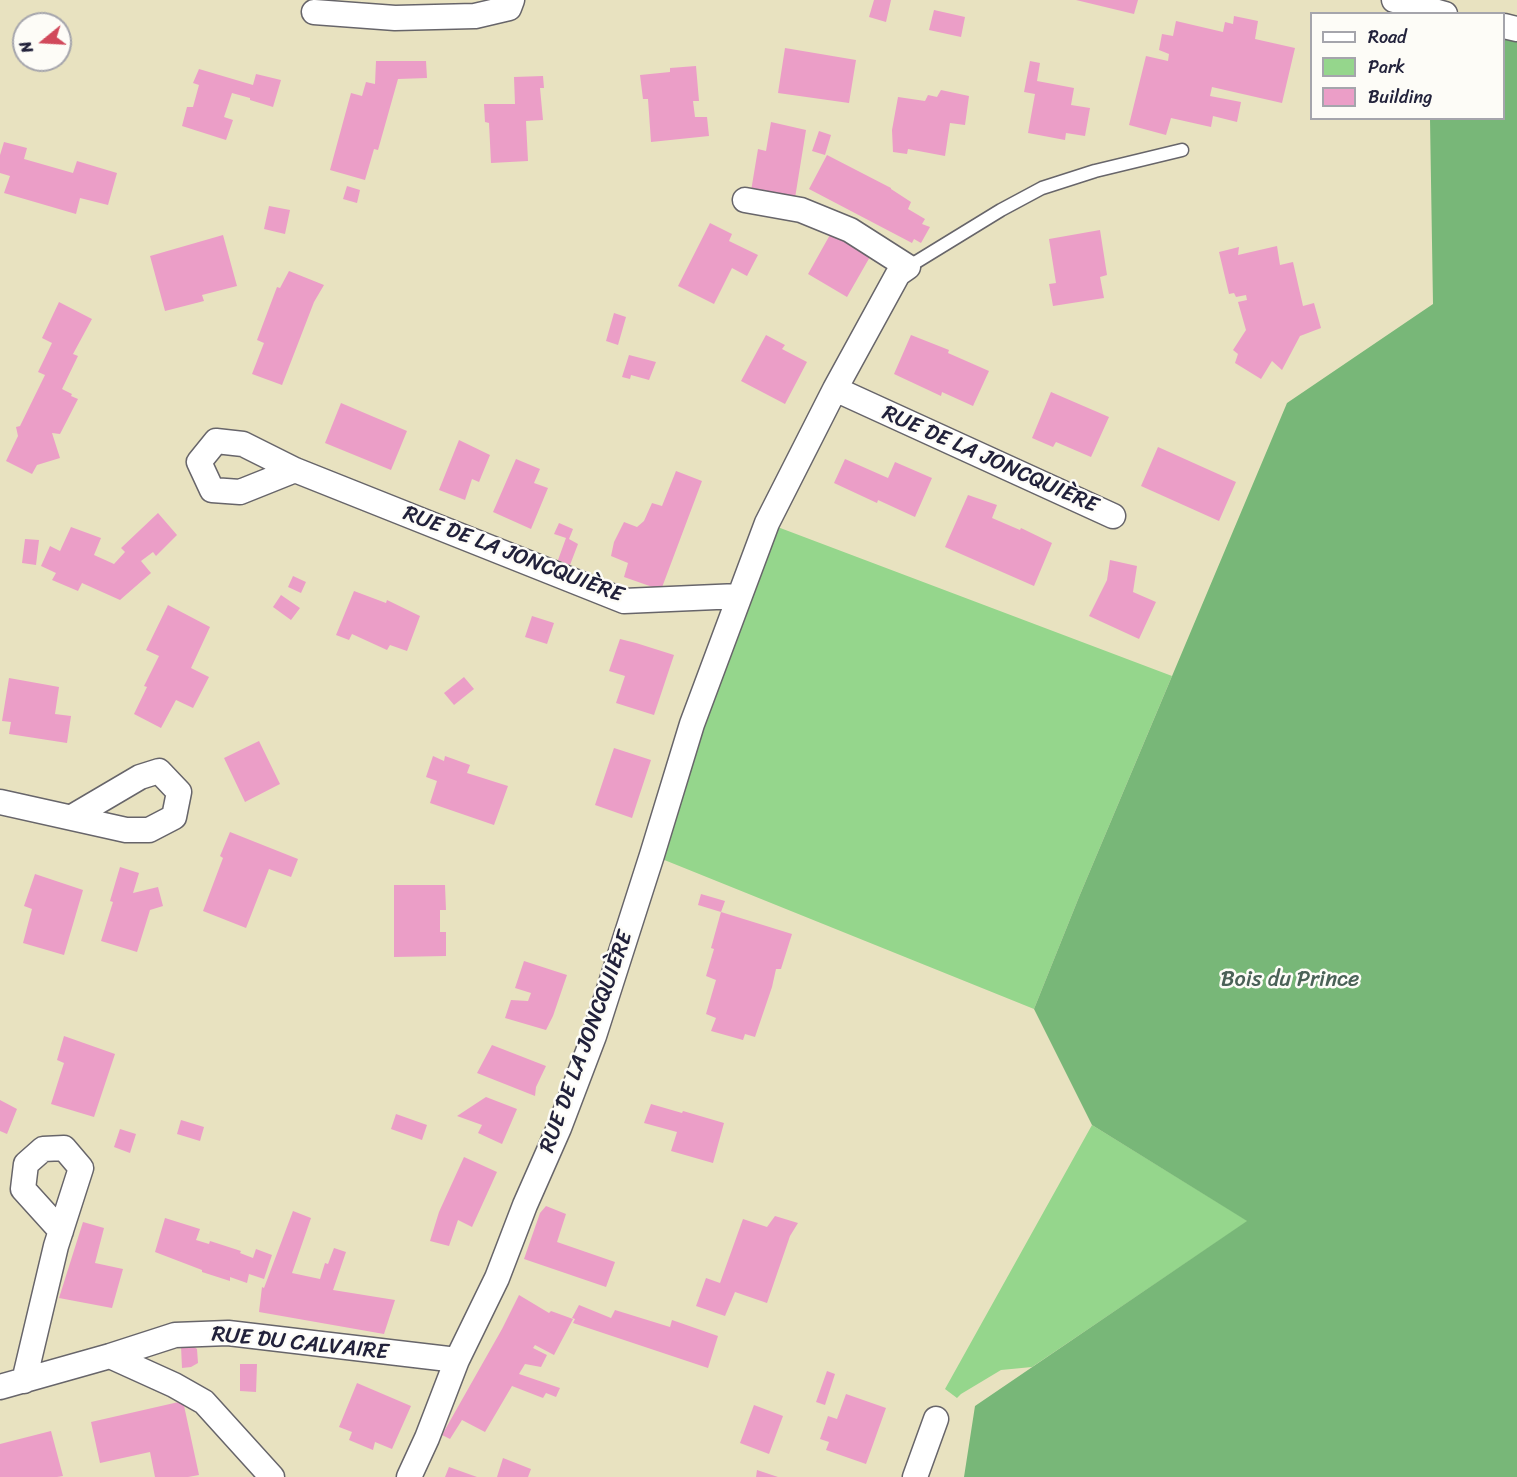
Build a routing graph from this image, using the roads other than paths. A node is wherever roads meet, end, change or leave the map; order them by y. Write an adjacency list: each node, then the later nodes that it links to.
1 (512, 0): 3 (street)
2 (1394, 0): 4 (street)
3 (314, 12)
4 (1438, 12)
5 (1182, 150): 7 (lane, RUE DE LA JONCQUIÈRE)
6 (745, 200): 7 (street)
7 (908, 267): 8 (street, RUE DE LA JONCQUIÈRE)
8 (834, 389): 10 (street, RUE DE LA JONCQUIÈRE); 11 (street, RUE DE LA JONCQUIÈRE)
9 (295, 470): 11 (street, RUE DE LA JONCQUIÈRE)
10 (1113, 516)
11 (739, 596): 16 (street, RUE DE LA JONCQUIÈRE)
12 (0, 802): 13 (street)
13 (72, 817)
14 (61, 1231): 17 (street)
15 (110, 1356): 16 (street, RUE DU CALVAIRE); 17 (street, RUE DU CALVAIRE); 20 (street)
16 (458, 1360): 21 (street, RUE DE LA JONCQUIÈRE)
17 (24, 1381): 18 (street, RUE DU CALVAIRE)
18 (0, 1387)
19 (936, 1419): 22 (street)
20 (272, 1477)
21 (409, 1477)
22 (915, 1477)

